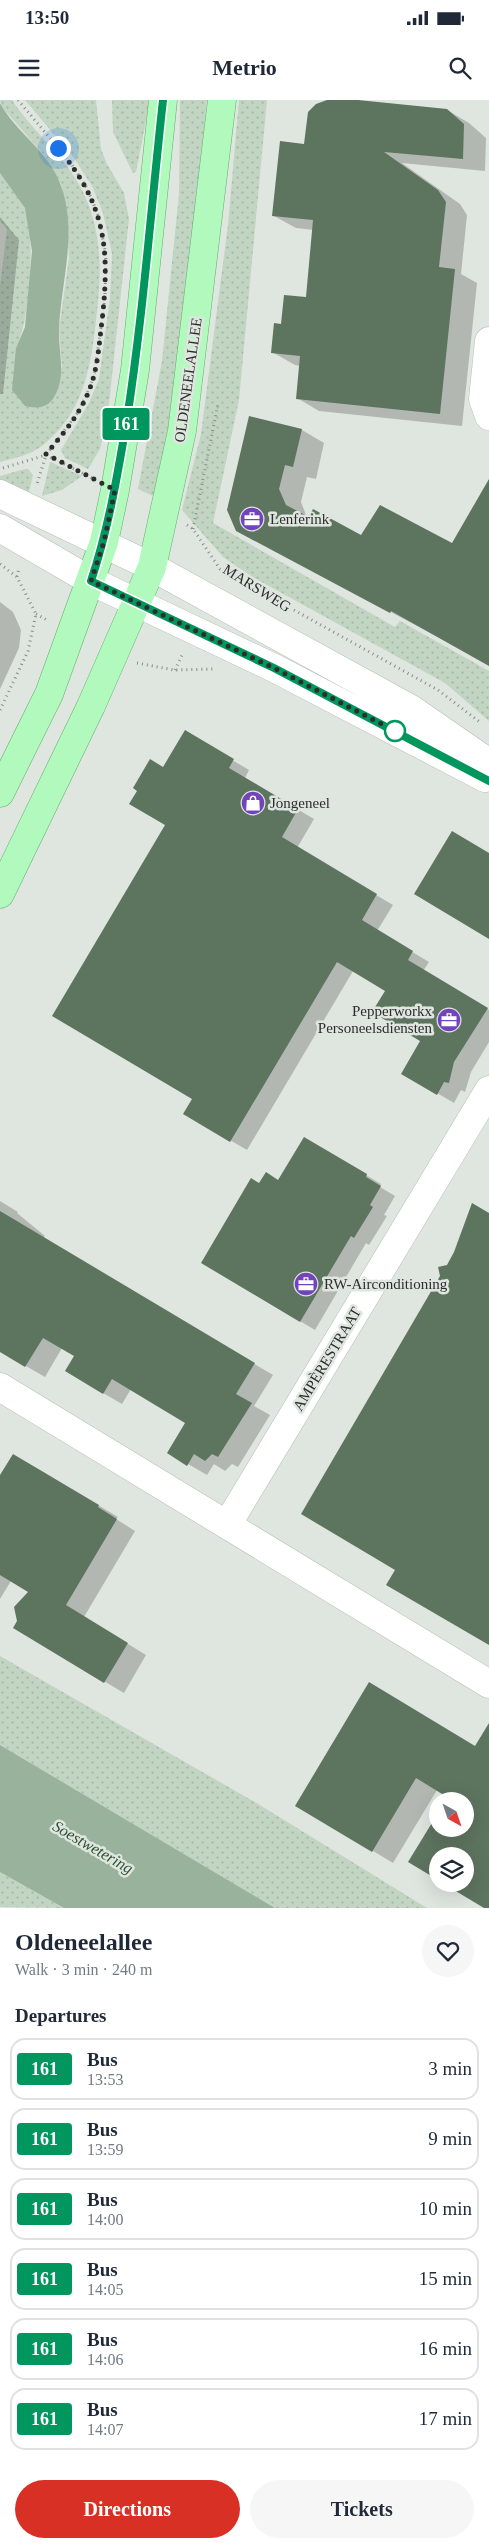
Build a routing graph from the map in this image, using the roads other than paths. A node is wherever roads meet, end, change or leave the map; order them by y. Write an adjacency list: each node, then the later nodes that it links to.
1 (163, 100): 7 (main road)
2 (222, 100): 8 (main road, OLDENEELALLEE)
3 (489, 341): 4 (street)
4 (489, 416)
5 (0, 494): 7 (street, MARSWEG)
6 (0, 528): 9 (street)
7 (104, 542): 8 (street, MARSWEG); 9 (main road)
8 (152, 567): 10 (main road, OLDENEELALLEE); 11 (street, MARSWEG)
9 (91, 581): 10 (street); 13 (main road)
10 (137, 604): 12 (street); 14 (main road, OLDENEELALLEE)
11 (489, 764)
12 (489, 780)
13 (0, 793)
14 (0, 894)
15 (489, 1090): 17 (street, AMPÈRESTRAAT)
16 (0, 1387): 17 (street)
17 (227, 1525): 18 (street)
18 (489, 1684)

